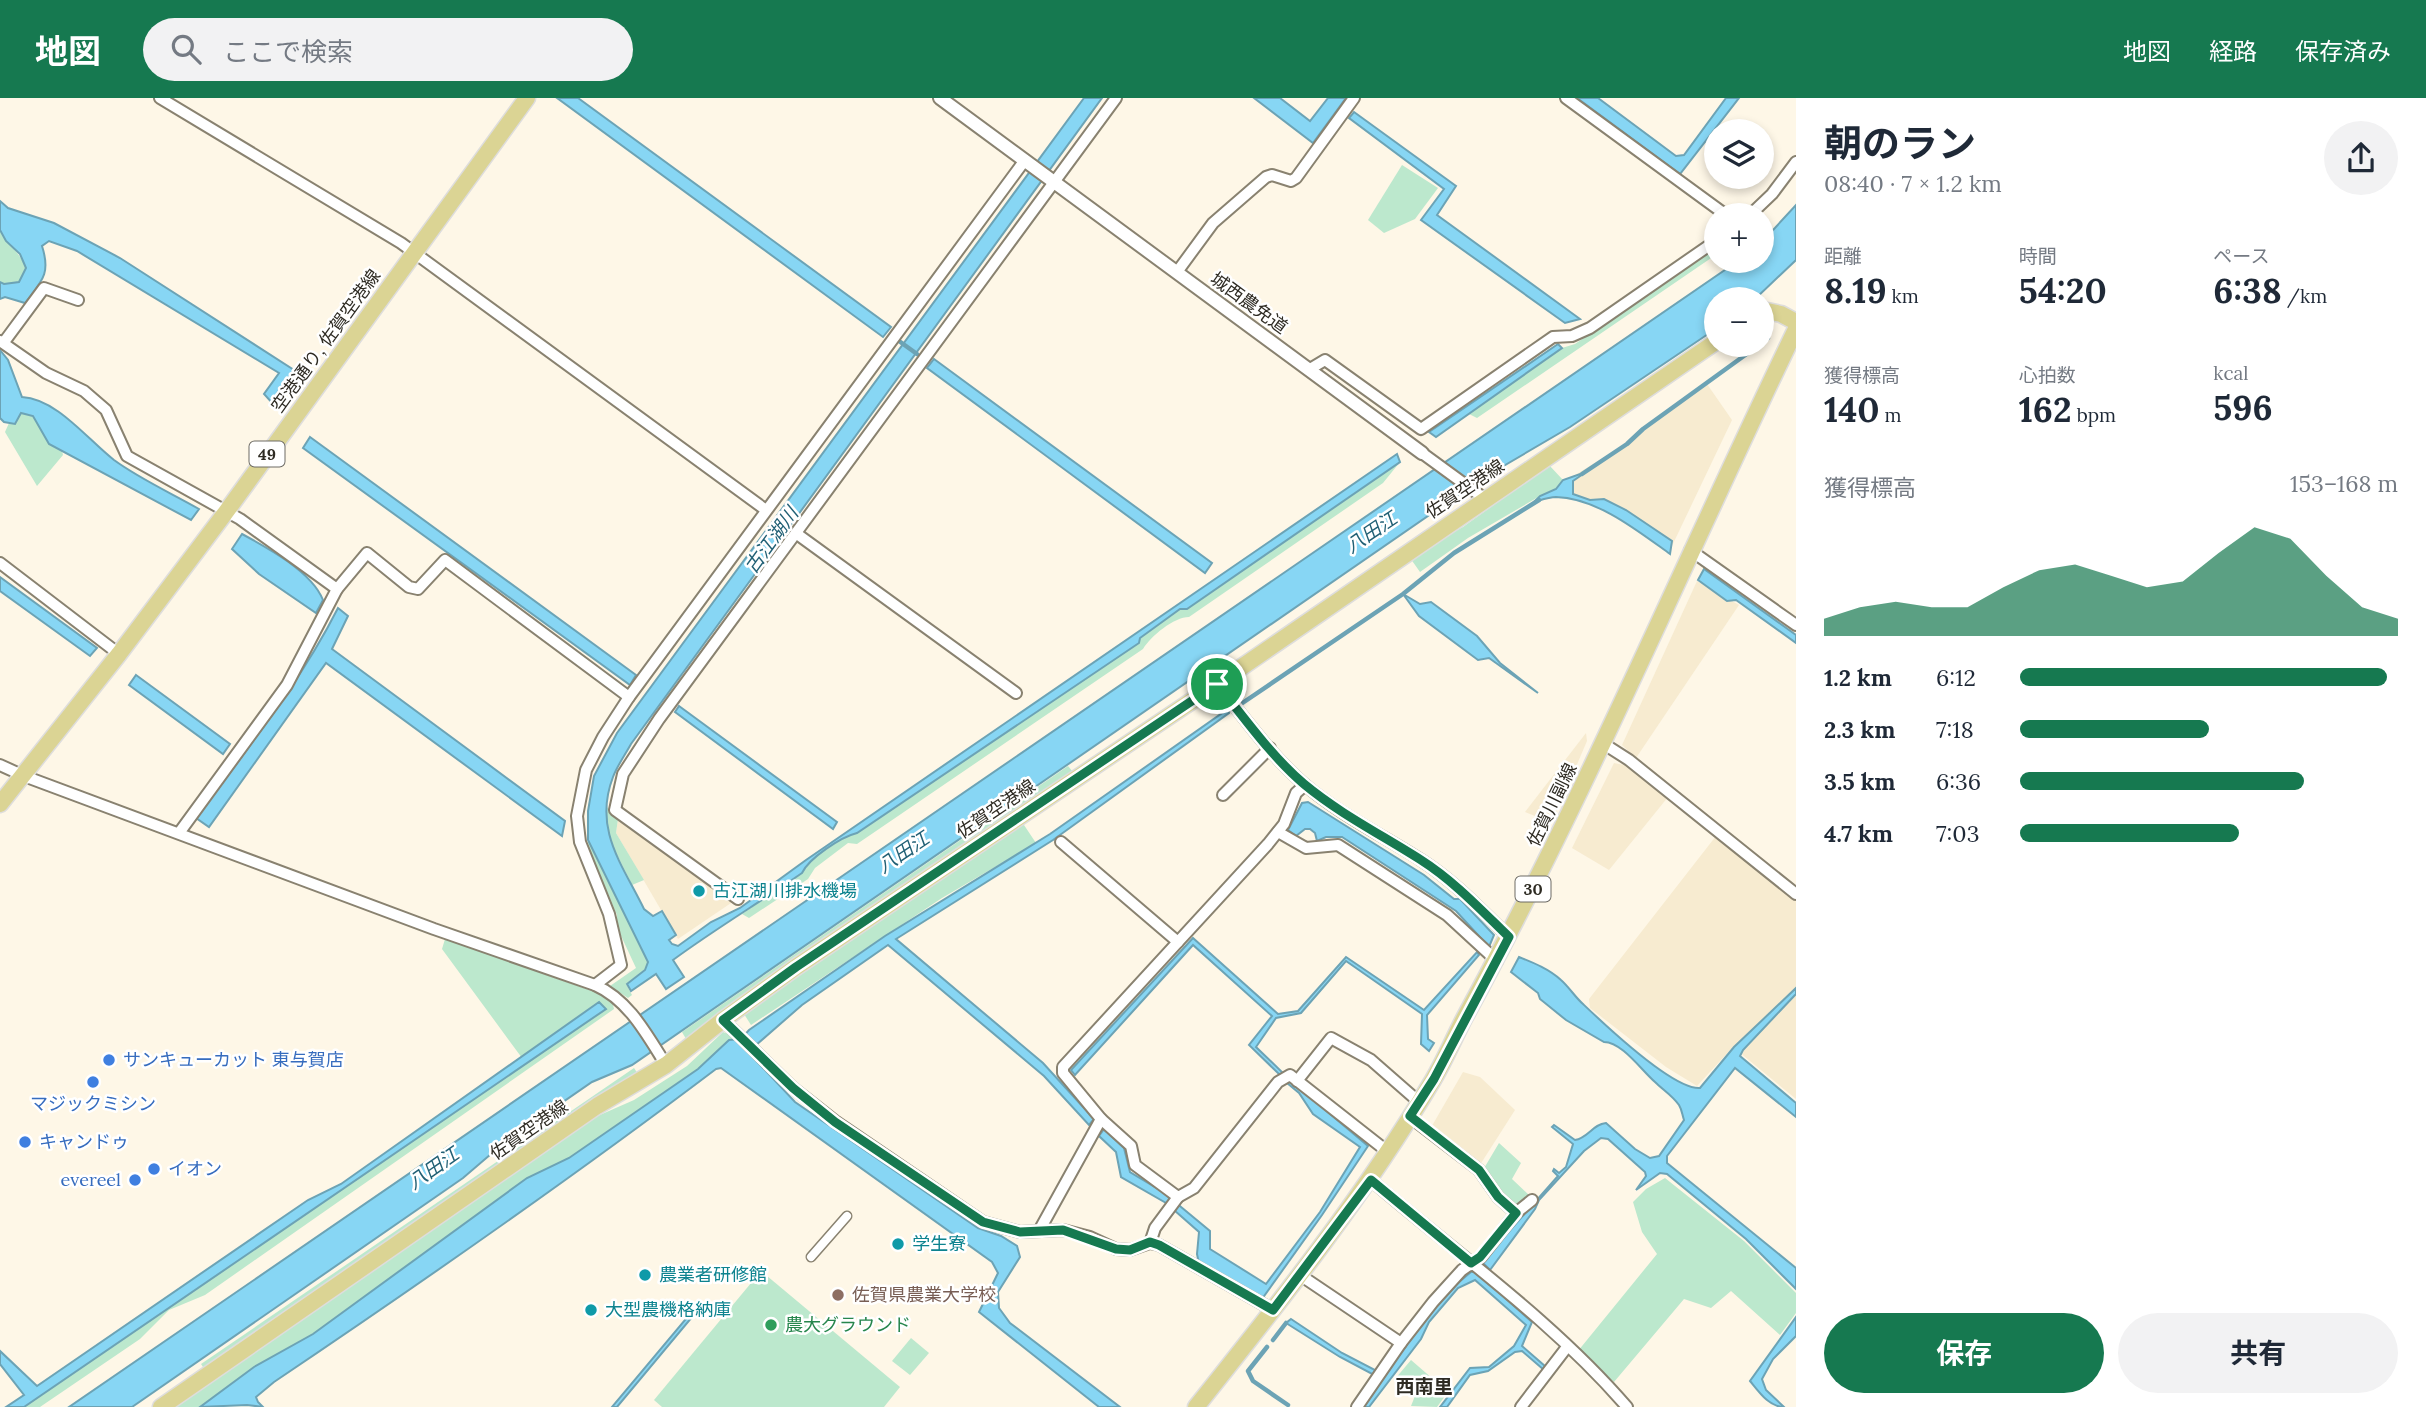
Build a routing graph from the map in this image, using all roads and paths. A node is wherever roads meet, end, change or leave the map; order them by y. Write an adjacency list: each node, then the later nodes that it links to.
1 (160, 98): 13 (street)
2 (527, 98): 13 (main road, 空港通り, 佐賀空港線 / 49)
3 (940, 98): 7 (street)
4 (1116, 98): 9 (street)
5 (1354, 98): 14 (street)
6 (1566, 98): 10 (street)
7 (1025, 160): 9 (street, 城西農免道); 24 (street)
8 (1796, 162): 11 (street)
9 (1054, 182): 14 (street, 城西農免道); 26 (street)
10 (1710, 203)
11 (1763, 203)
12 (1704, 249): 21 (street)
13 (414, 252): 24 (street); 25 (main road, 空港通り, 佐賀空港線 / 49)
14 (1177, 272): 21 (street, 城西農免道)
15 (79, 300): 19 (street)
16 (1774, 313): 17 (main road)
17 (1796, 323)
18 (1796, 328): 27 (main road, 佐賀川副線 / 30)
19 (2, 342): 25 (street)
20 (1704, 350): 23 (main road, 佐賀空港線)
21 (1310, 369): 22 (street, 城西農免道)
22 (1422, 453): 23 (street)
23 (1485, 499): 32 (main road, 佐賀空港線)
24 (766, 510): 34 (street)
25 (226, 512): 29 (street); 31 (main road, 空港通り, 佐賀空港線 / 49)
26 (797, 534): 33 (street); 46 (street)
27 (1690, 550): 30 (street); 35 (main road, 佐賀川副線 / 30)
28 (0, 563): 31 (street)
29 (337, 589): 34 (street); 43 (street)
30 (1796, 625)
31 (119, 654): 38 (main road, 空港通り, 佐賀空港線 / 49)
32 (1217, 684): 36 (street); 51 (main road, 佐賀空港線)
33 (1016, 693)
34 (629, 697): 50 (street)
35 (1604, 744): 45 (street); 47 (main road, 佐賀川副線 / 30)
36 (1270, 748): 39 (street); 40 (street)
37 (0, 765): 38 (street)
38 (24, 776): 41 (main road, 空港通り, 佐賀空港線 / 49); 43 (street)
39 (1305, 785): 42 (street); 47 (street)
40 (1223, 795)
41 (0, 804)
42 (1278, 832): 48 (street); 49 (street)
43 (179, 833): 50 (street)
44 (1061, 842): 48 (street)
45 (1796, 894)
46 (737, 899)
47 (1509, 937): 49 (main road, 佐賀川副線 / 30)
48 (1178, 942): 56 (street)
49 (1496, 961): 54 (main road, 佐賀川副線 / 30)
50 (595, 985): 52 (street)
51 (723, 1020): 52 (main road, 佐賀空港線); 63 (street)
52 (663, 1060): 71 (main road, 佐賀空港線)
53 (1297, 1080): 54 (street); 57 (street); 59 (street)
54 (1419, 1102): 55 (main road, 佐賀川副線 / 30)
55 (1410, 1116): 57 (main road, 佐賀川副線 / 30); 61 (street)
56 (1101, 1119): 59 (street); 63 (street)
57 (1388, 1152): 58 (main road, 佐賀川副線 / 30)
58 (1371, 1180): 66 (street); 67 (main road, 佐賀川副線 / 30)
59 (1178, 1198): 64 (street)
60 (1532, 1200): 61 (street)
61 (1516, 1213): 66 (street)
62 (847, 1216): 65 (street)
63 (1039, 1231): 64 (street)
64 (1150, 1242): 68 (street)
65 (811, 1257)
66 (1471, 1263): 69 (street); 70 (street)
67 (1300, 1275): 68 (main road, 佐賀川副線 / 30); 69 (street)
68 (1273, 1310): 72 (main road, 佐賀川副線 / 30)
69 (1401, 1343): 73 (street)
70 (1567, 1347): 74 (street); 75 (street)
71 (161, 1407)
72 (1196, 1407)
73 (1357, 1407)
74 (1521, 1407)
75 (1627, 1407)

